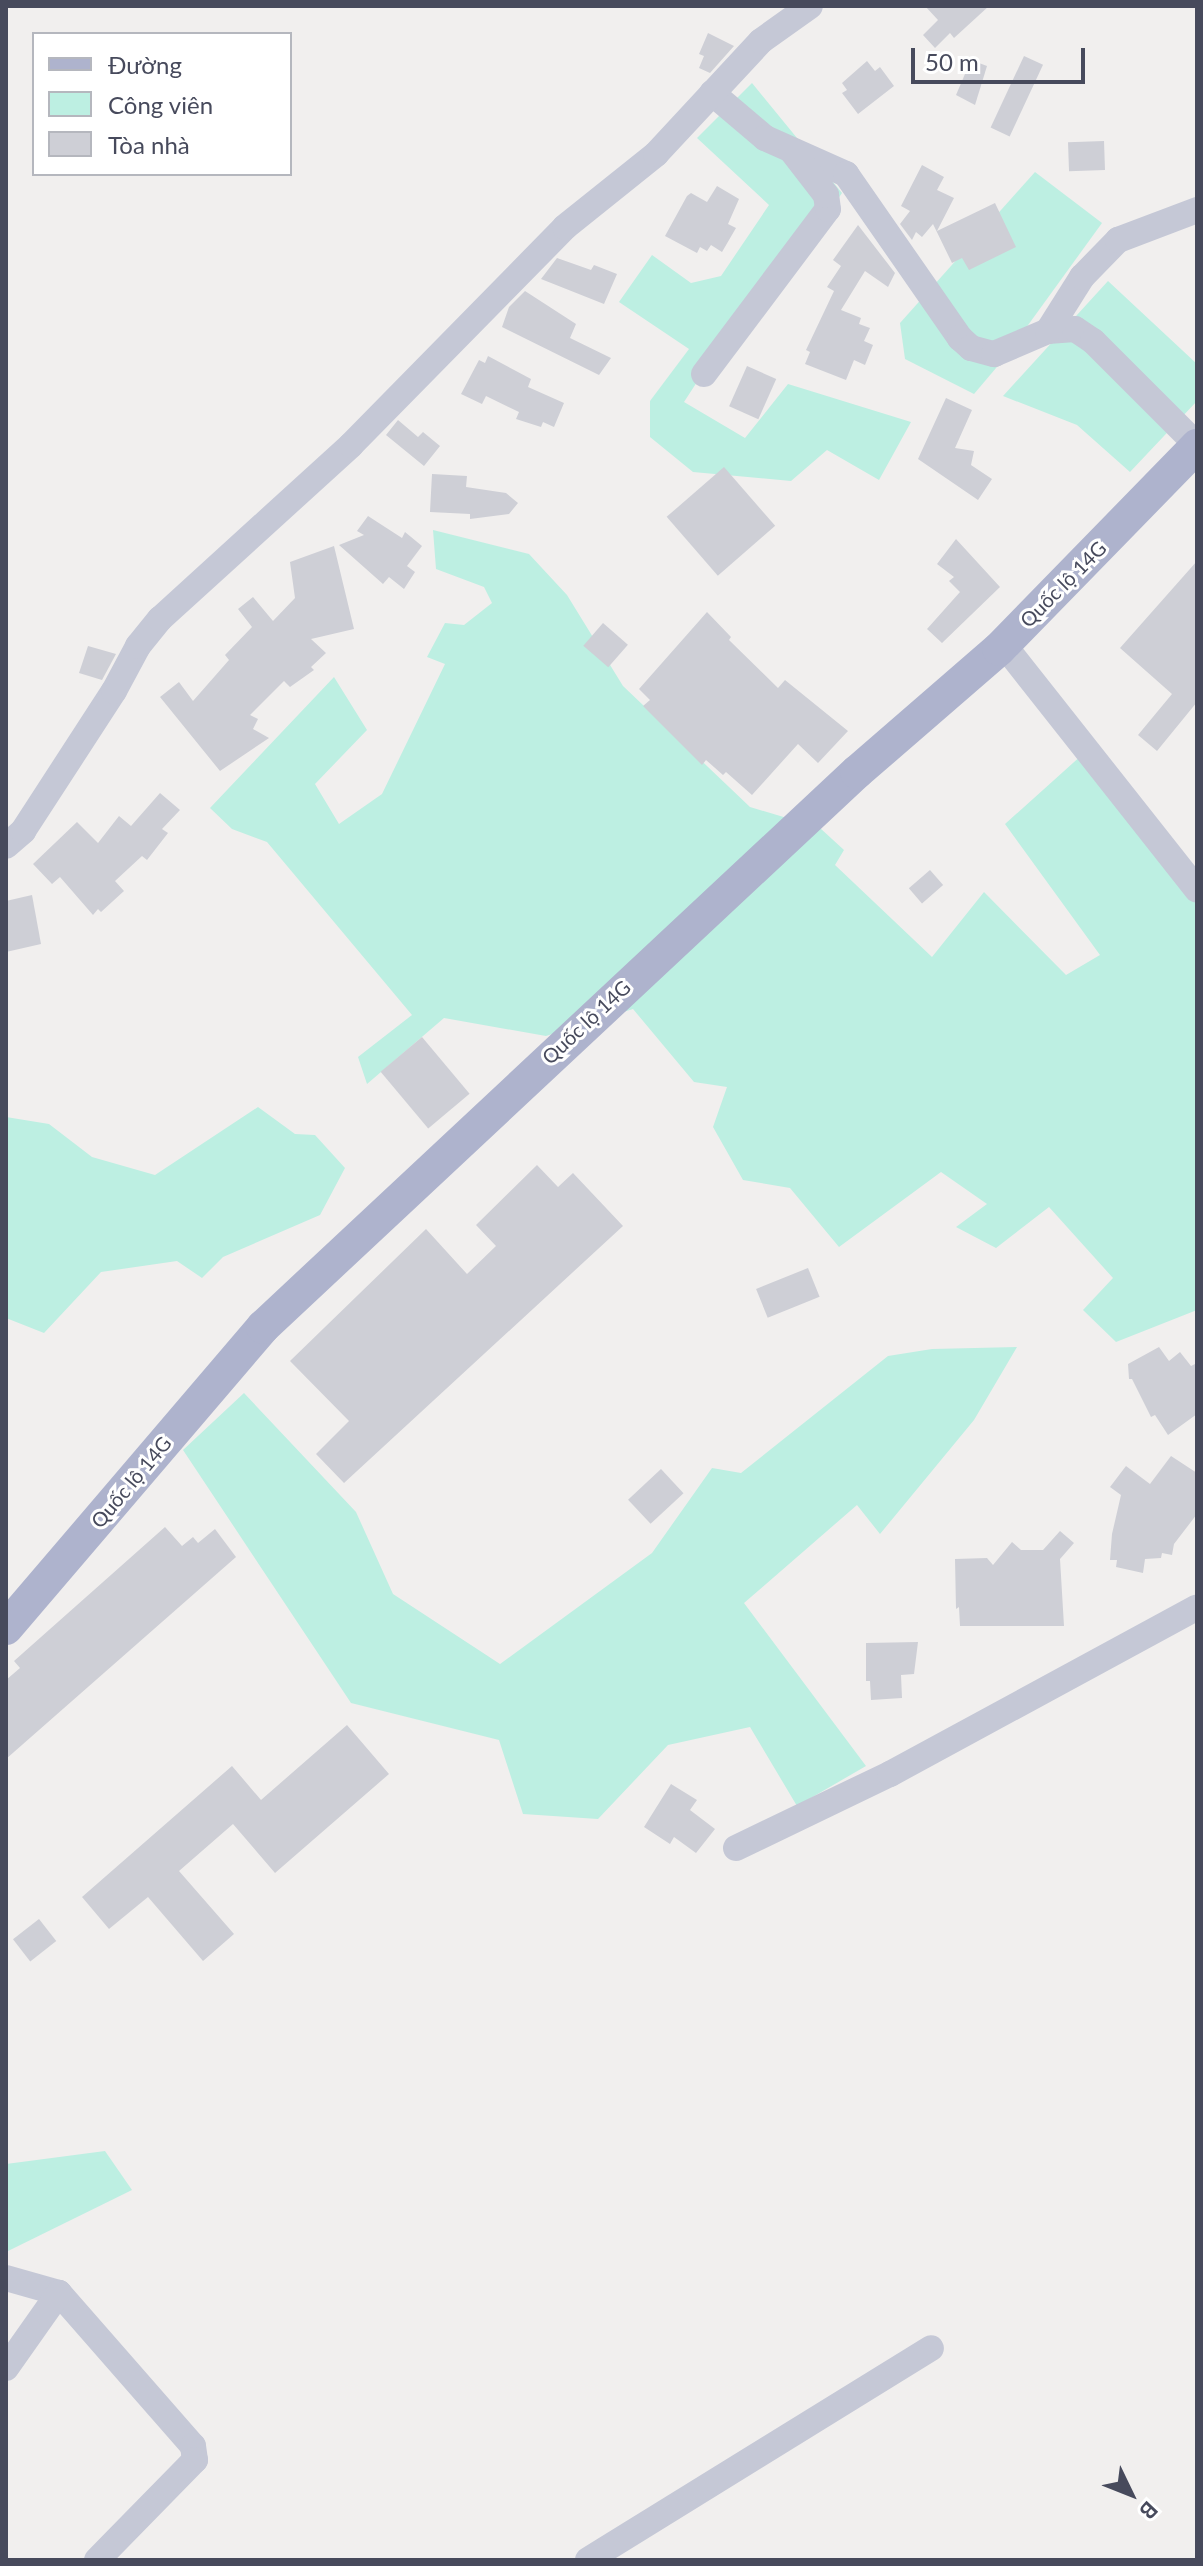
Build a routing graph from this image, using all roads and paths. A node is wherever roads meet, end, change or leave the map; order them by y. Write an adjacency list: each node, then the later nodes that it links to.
1 (810, 6): 2 (street)
2 (712, 93): 3 (street); 9 (street)
3 (792, 151): 5 (street); 6 (street)
4 (1197, 210): 5 (street)
5 (1048, 331): 7 (street)
6 (704, 374)
7 (1197, 446): 8 (main road, Quốc lộ 14G)
8 (1003, 644): 10 (street); 12 (main road, Quốc lộ 14G)
9 (6, 846)
10 (1197, 890)
11 (1197, 1607): 13 (street)
12 (6, 1628)
13 (736, 1848)
14 (6, 2278): 15 (street)
15 (59, 2293): 17 (street); 18 (street)
16 (931, 2348): 19 (street)
17 (6, 2368)
18 (97, 2560)
19 (588, 2560)

